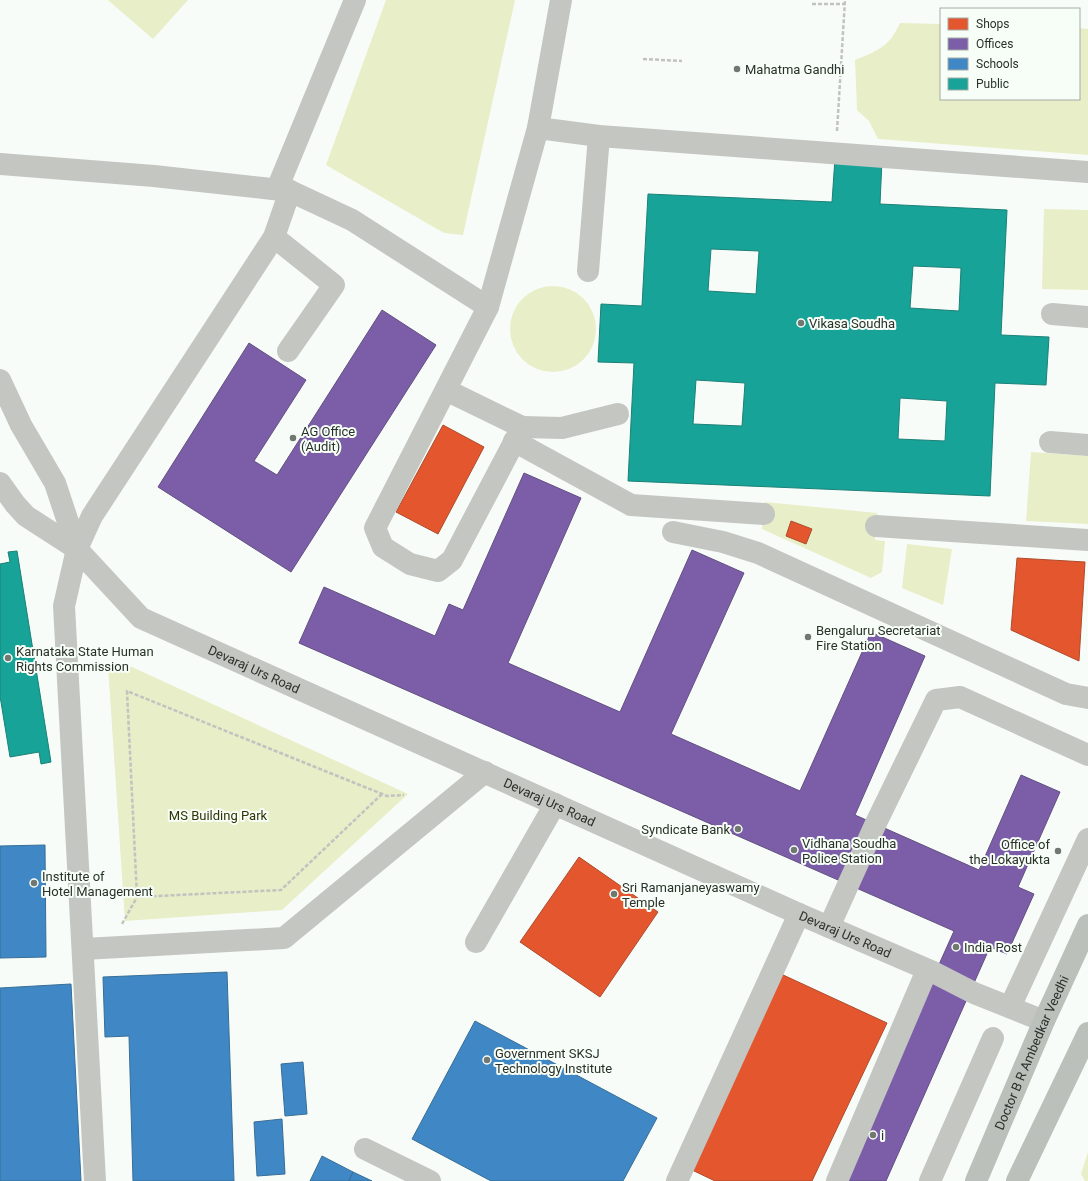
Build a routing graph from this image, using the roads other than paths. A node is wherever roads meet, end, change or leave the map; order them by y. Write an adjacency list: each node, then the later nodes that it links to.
1 (355, 0): 7 (street)
2 (562, 0): 3 (street)
3 (538, 128): 4 (street); 10 (street)
4 (599, 136): 6 (street); 9 (street)
5 (0, 164): 7 (street)
6 (1088, 172)
7 (283, 190): 8 (street); 10 (street)
8 (274, 237): 13 (street); 25 (street)
9 (588, 271)
10 (488, 307): 15 (street)
11 (1052, 314): 12 (street)
12 (1088, 317)
13 (288, 351)
14 (0, 380): 25 (street, Devaraj Urs Road)
15 (446, 390): 17 (street); 17 (street)
16 (618, 414): 17 (street)
17 (518, 434): 21 (street)
18 (1050, 442): 19 (street)
19 (1088, 445)
20 (0, 483): 25 (street, Devaraj Urs Road)
21 (764, 514)
22 (876, 526): 24 (street)
23 (673, 532): 26 (street)
24 (1088, 540)
25 (77, 549): 28 (street, Devaraj Urs Road); 35 (street)
26 (1088, 698)
27 (1088, 755): 33 (street)
28 (485, 772): 29 (street, Devaraj Urs Road); 35 (street)
29 (555, 804): 31 (street, Devaraj Urs Road); 34 (street)
30 (1088, 839): 37 (street)
31 (799, 914): 33 (street, Devaraj Urs Road); 44 (street)
32 (1088, 925): 38 (main road, Doctor B R Ambedkar Veedhi)
33 (829, 927): 36 (street, Devaraj Urs Road)
34 (476, 942)
35 (84, 949): 42 (street)
36 (927, 970): 37 (street, Devaraj Urs Road); 45 (street)
37 (1010, 1007): 38 (street, Devaraj Urs Road)
38 (1044, 1021): 47 (main road, Doctor B R Ambedkar Veedhi)
39 (1088, 1033): 48 (main road)
40 (993, 1038): 46 (street)
41 (365, 1149): 43 (street)
42 (96, 1181)
43 (430, 1181)
44 (677, 1181)
45 (837, 1181)
46 (930, 1181)
47 (976, 1181)
48 (1017, 1181)

